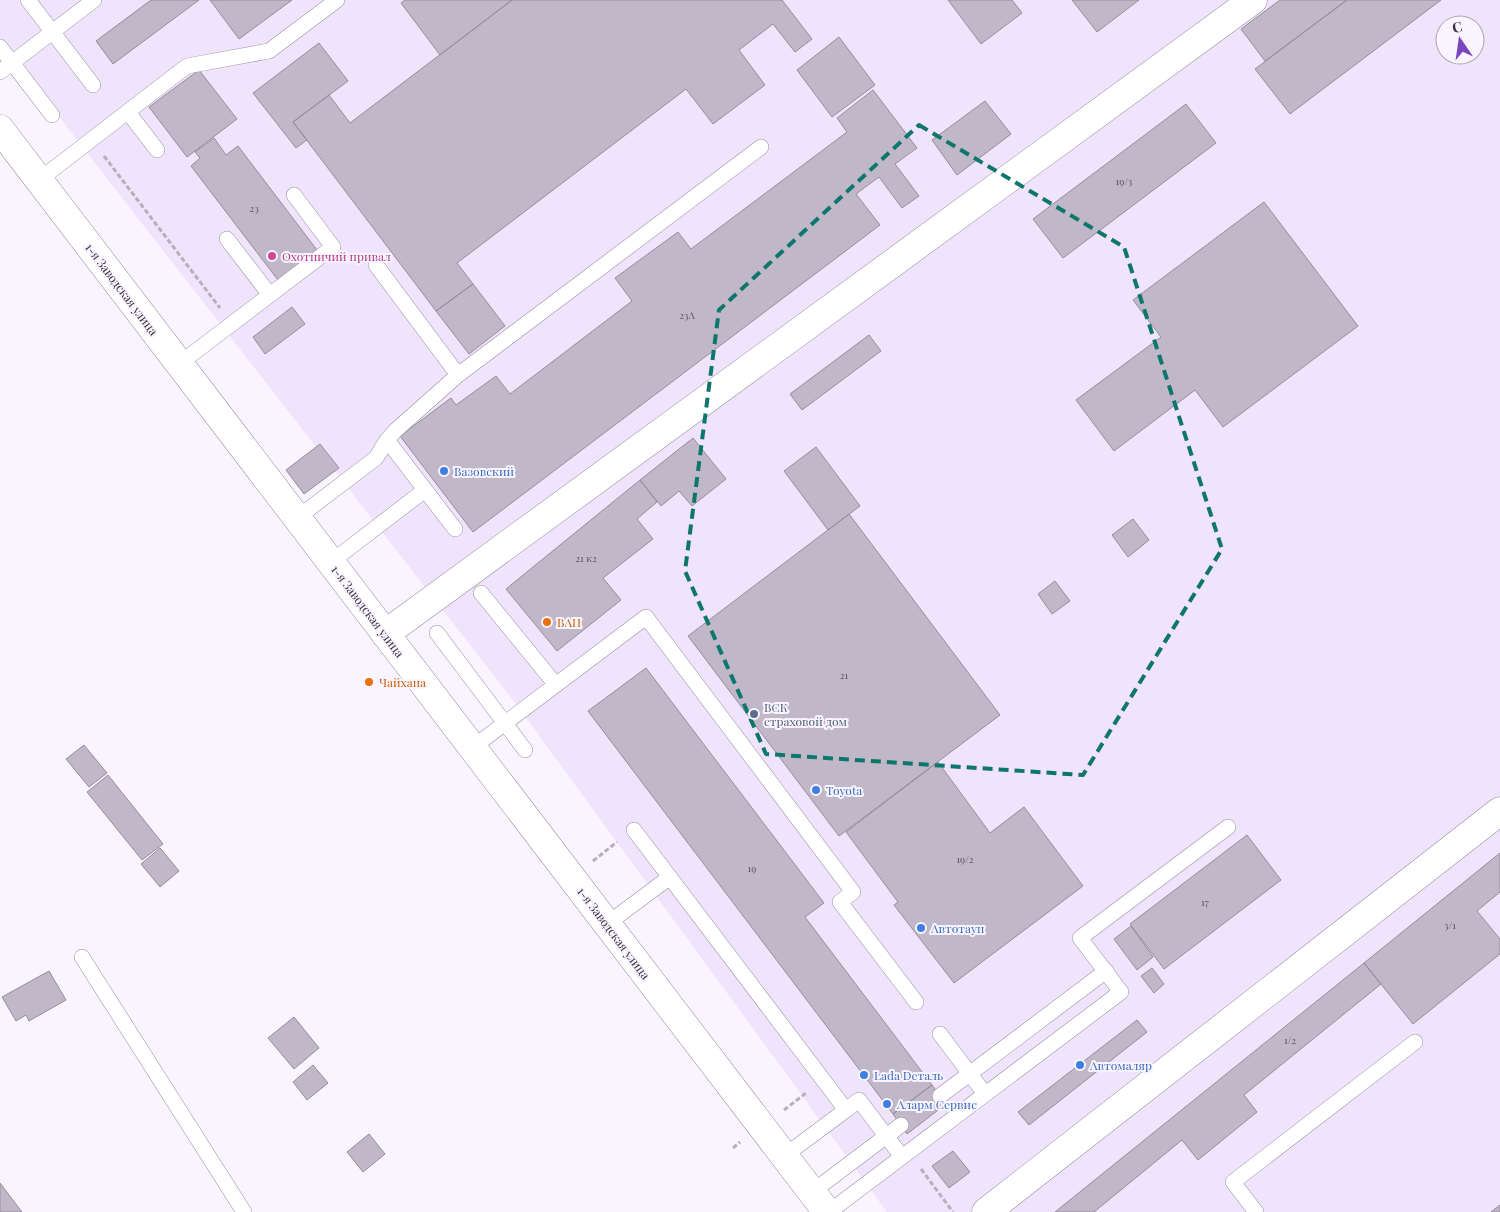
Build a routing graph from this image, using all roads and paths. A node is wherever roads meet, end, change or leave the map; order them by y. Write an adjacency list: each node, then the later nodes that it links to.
1 (28, 0): 5 (lane)
2 (94, 0): 5 (lane)
3 (336, 0): 9 (lane)
4 (1253, 0): 30 (street)
5 (53, 32): 7 (lane); 8 (lane)
6 (0, 47): 7 (lane)
7 (6, 67): 10 (lane)
8 (93, 85)
9 (128, 112): 12 (lane); 14 (lane)
10 (52, 115)
11 (0, 129): 15 (street, 1-я Заводская улица)
12 (92, 139): 15 (lane); 20 (path)
13 (761, 147): 22 (lane)
14 (157, 150)
15 (39, 180): 21 (street, 1-я Заводская улица)
16 (294, 195): 19 (lane)
17 (227, 239): 19 (lane)
18 (376, 265): 22 (lane)
19 (270, 295): 20 (lane)
20 (232, 324): 21 (lane)
21 (179, 364): 25 (street, 1-я Заводская улица)
22 (458, 375): 23 (lane)
23 (387, 440): 24 (lane); 25 (lane)
24 (425, 490): 26 (lane); 27 (lane)
25 (297, 518): 27 (street, 1-я Заводская улица)
26 (455, 529)
27 (330, 562): 30 (street, 1-я Заводская улица)
28 (481, 593): 31 (lane)
29 (437, 633): 32 (lane)
30 (385, 634): 33 (street, 1-я Заводская улица)
31 (556, 685): 32 (lane); 43 (lane)
32 (505, 723): 33 (lane); 34 (lane)
33 (472, 748): 40 (street, 1-я Заводская улица)
34 (525, 750)
35 (1500, 811): 62 (street)
36 (1228, 827): 42 (lane)
37 (634, 830): 38 (path); 39 (lane)
38 (588, 865)
39 (670, 877): 40 (lane); 47 (lane)
40 (607, 924): 56 (street, 1-я Заводская улица)
41 (82, 957): 60 (lane)
42 (1106, 971): 46 (lane); 48 (lane)
43 (916, 1002)
44 (940, 1034): 46 (lane)
45 (1415, 1042): 63 (lane)
46 (970, 1073): 48 (lane); 49 (lane)
47 (823, 1080): 50 (lane); 51 (path)
48 (985, 1094): 57 (lane)
49 (940, 1096)
50 (846, 1110): 53 (lane); 56 (lane)
51 (777, 1115)
52 (901, 1125): 53 (lane)
53 (887, 1136): 57 (lane); 59 (lane)
54 (743, 1140): 55 (path)
55 (733, 1148)
56 (784, 1156): 59 (street, 1-я Заводская улица)
57 (902, 1157): 59 (lane)
58 (926, 1176): 61 (path)
59 (823, 1205)
60 (244, 1212)
61 (953, 1212)
62 (986, 1212)
63 (1256, 1212)

